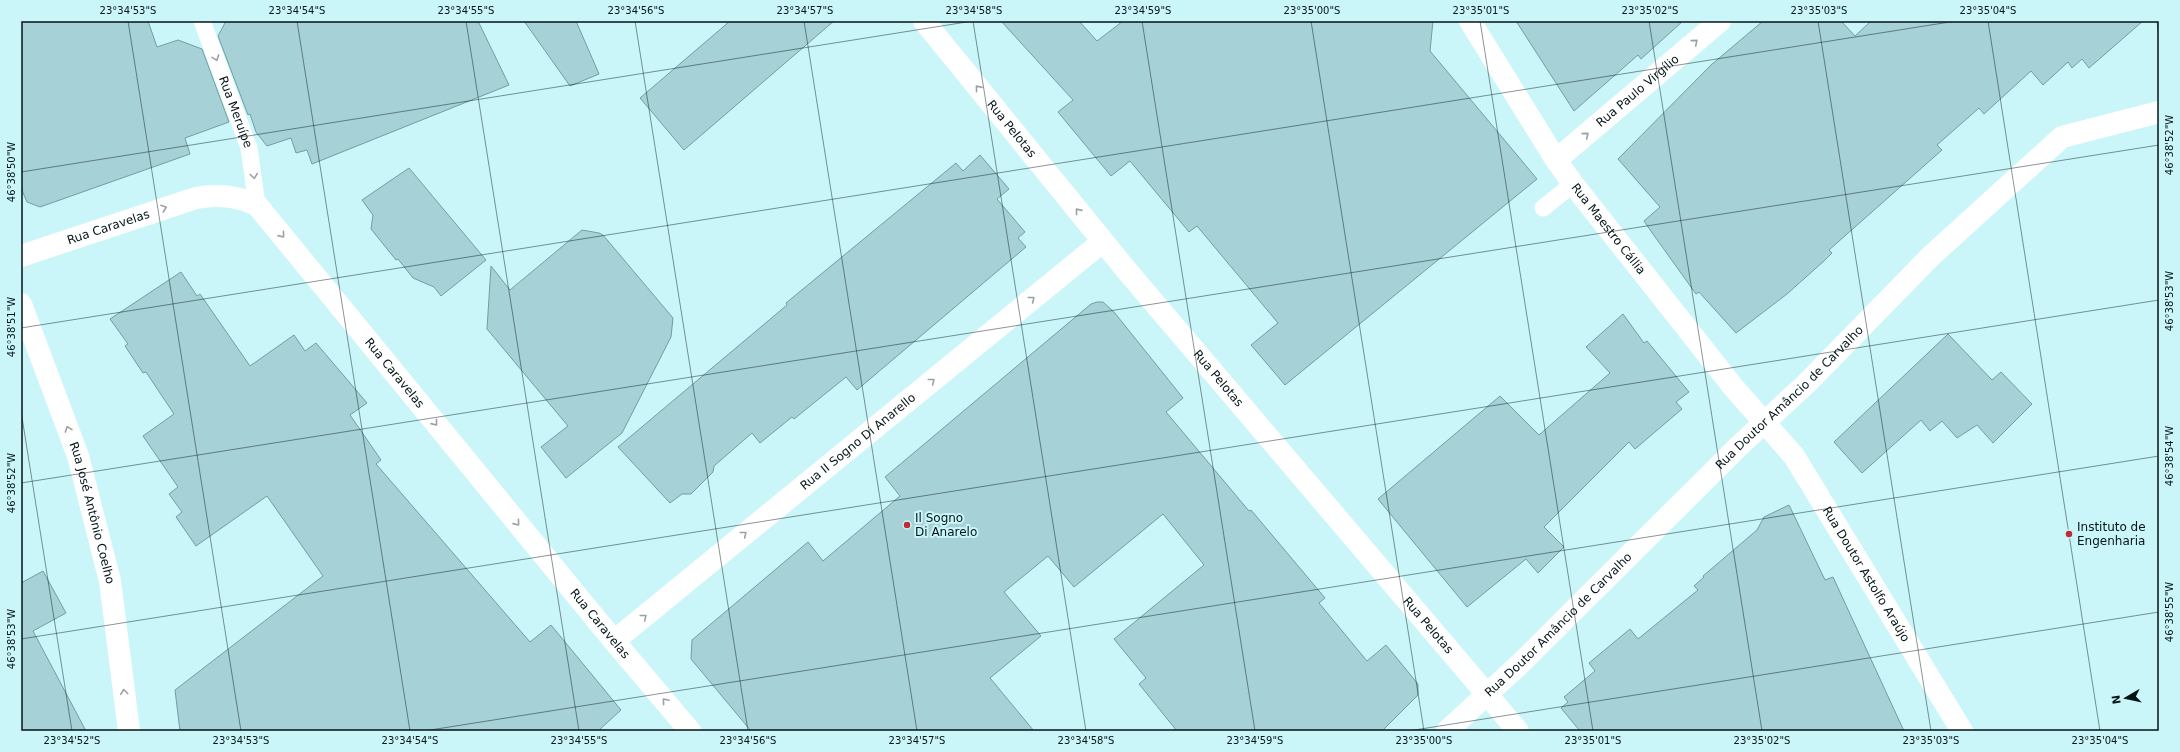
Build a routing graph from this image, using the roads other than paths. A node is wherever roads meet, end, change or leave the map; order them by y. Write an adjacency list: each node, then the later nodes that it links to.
1 (202, 21): 8 (lane, Rua Meruípe, one-way to 8)
2 (924, 21): 10 (street, Rua Pelotas, one-way to 2)
3 (1470, 21): 6 (street, Rua Maestro Cállia)
4 (1720, 21): 6 (street, Rua Paulo Virgílio, one-way to 4)
5 (2159, 112): 13 (street, Rua Doutor Amâncio de Carvalho)
6 (1556, 160): 7 (street, Rua Maestro Cállia)
7 (1573, 184): 9 (lane); 13 (street, Rua Maestro Cállia)
8 (257, 205): 11 (street, Rua Caravelas, one-way to 8); 14 (street, Rua Caravelas, one-way to 14)
9 (1543, 208)
10 (1102, 242): 14 (street, Rua II Sogno Di Anarello, one-way to 10); 15 (street, Rua Pelotas)
11 (21, 256)
12 (21, 304): 16 (street, Rua José Antônio Coelho, one-way to 12)
13 (1765, 423): 15 (street, Rua Doutor Amâncio de Carvalho); 20 (street, Rua Doutor Astolfo Araújo)
14 (614, 641): 17 (street, Rua Caravelas, one-way to 14)
15 (1487, 694): 18 (street, Rua Doutor Amâncio de Carvalho); 19 (street, Rua Pelotas)
16 (129, 731)
17 (690, 731)
18 (1447, 731)
19 (1518, 731)
20 (1962, 731)

